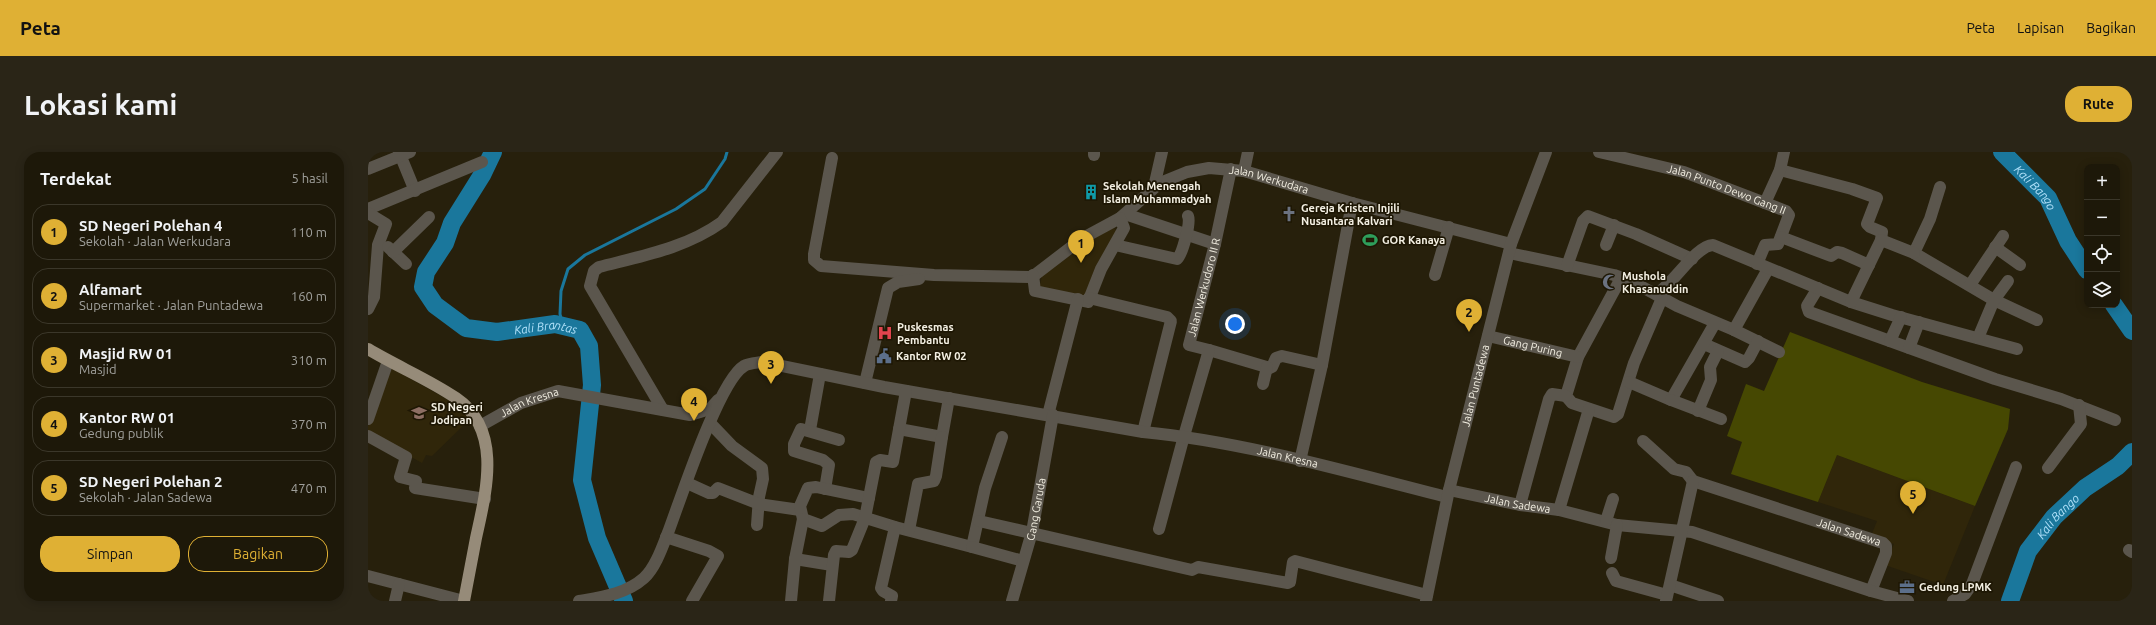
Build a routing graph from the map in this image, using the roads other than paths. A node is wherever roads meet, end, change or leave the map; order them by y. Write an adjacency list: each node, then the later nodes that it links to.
1 (777, 152): 89 (street)
2 (1162, 152): 14 (street)
3 (1248, 152): 13 (street)
4 (1546, 152): 35 (street, Jalan Puntadewa)
5 (1599, 152): 18 (street, Jalan Punto Dewo Gang II)
6 (1784, 152): 12 (street)
7 (403, 153): 10 (street); 16 (street)
8 (832, 158): 45 (street)
9 (482, 162): 16 (street)
10 (368, 169)
11 (1231, 169): 13 (street, Jalan Werkudara); 14 (street, Jalan Werkudara); 31 (street, Jalan Werkudoro II R)
12 (1780, 170): 18 (street); 30 (street)
13 (1244, 171): 17 (street, Jalan Werkudara)
14 (1154, 187): 21 (street, Jalan Werkudara)
15 (1940, 187): 37 (street)
16 (415, 191): 19 (street)
17 (1352, 203): 25 (street, Jalan Werkudara); 76 (street)
18 (1765, 203): 28 (street, Jalan Punto Dewo Gang II)
19 (368, 209)
20 (368, 214): 29 (street)
21 (1122, 216): 26 (street); 32 (street, Gang Garuda); 46 (street, Jalan Werkudara)
22 (1188, 216): 26 (street)
23 (429, 217): 36 (street)
24 (1614, 225): 33 (street); 38 (street); 42 (street)
25 (1448, 227): 35 (street, Jalan Werkudara); 44 (street)
26 (1186, 235): 31 (street); 32 (street)
27 (2003, 236): 34 (street)
28 (1781, 237): 40 (street); 43 (street)
29 (380, 239): 36 (street); 55 (street)
30 (1881, 240): 37 (street); 40 (street)
31 (1215, 244): 67 (street, Jalan Werkudoro II R)
32 (1115, 245): 52 (street, Gang Garuda)
33 (1606, 245)
34 (1995, 247): 41 (street); 49 (street)
35 (1510, 249): 42 (street, Jalan Werkudara); 61 (street, Jalan Puntadewa)
36 (393, 252): 39 (street)
37 (1914, 253): 49 (street)
38 (1692, 259): 43 (street); 51 (street)
39 (406, 264)
40 (1869, 264): 54 (street)
41 (2020, 265)
42 (1568, 266): 47 (street, Jalan Werkudara)
43 (1762, 266): 50 (street); 60 (street)
44 (1435, 274)
45 (934, 275): 46 (street); 80 (street)
46 (1033, 276): 52 (street)
47 (1621, 278): 51 (street, Jalan Werkudara); 74 (street)
48 (2008, 281): 53 (street)
49 (1970, 285): 53 (street)
50 (1818, 288): 54 (street); 65 (street)
51 (1659, 296): 59 (street, Jalan Werkudara); 79 (street)
52 (1083, 298): 62 (street); 92 (street, Gang Garuda)
53 (1994, 300): 57 (street); 63 (street)
54 (1851, 302): 56 (street)
55 (368, 309)
56 (1901, 317): 58 (street); 65 (street)
57 (2037, 320)
58 (1919, 322): 63 (street); 68 (street)
59 (1715, 323): 60 (street, Jalan Werkudara); 66 (street)
60 (1734, 330): 64 (street, Jalan Werkudara)
61 (1488, 336): 74 (street, Gang Puring); 112 (street, Jalan Puntadewa)
62 (1168, 338): 67 (street); 99 (street)
63 (1978, 338): 70 (street)
64 (1758, 341): 72 (street); 73 (street, Jalan Werkudara)
65 (1890, 341): 68 (street)
66 (1704, 344): 72 (street); 86 (street)
67 (1188, 345): 71 (street, Jalan Werkudoro II R)
68 (1909, 348): 87 (street)
69 (368, 349): 75 (main road)
70 (2017, 349)
71 (1209, 350): 77 (street, Jalan Werkudoro II R); 101 (street)
72 (1718, 351): 90 (street)
73 (1779, 352)
74 (1578, 356): 83 (street)
75 (388, 361): 91 (street); 96 (main road)
76 (1322, 365): 77 (street); 106 (street)
77 (1266, 367): 81 (street)
78 (820, 374): 80 (street, Jalan Kresna); 84 (street, Jalan Kresna); 98 (street)
79 (1629, 382): 86 (street); 88 (street)
80 (865, 383): 82 (street, Jalan Kresna)
81 (1263, 384)
82 (906, 391): 85 (street, Jalan Kresna); 97 (street)
83 (1566, 396): 88 (street); 117 (street)
84 (720, 398): 89 (street, Jalan Kresna); 95 (street)
85 (949, 398): 92 (street, Jalan Kresna); 102 (street)
86 (1671, 400): 90 (street)
87 (2079, 405): 94 (street); 108 (street)
88 (1589, 409): 118 (street)
89 (663, 410): 96 (street, Jalan Kresna)
90 (1698, 411): 93 (street)
91 (369, 413)
92 (1050, 415): 99 (street, Jalan Kresna); 127 (street, Gang Garuda)
93 (1721, 419)
94 (2115, 420)
95 (710, 423): 110 (street); 116 (street)
96 (480, 426): 114 (main road)
97 (899, 429): 102 (street); 113 (street)
98 (810, 430): 104 (street); 111 (street)
99 (1143, 432): 101 (street, Jalan Kresna)
100 (368, 436): 114 (street)
101 (1184, 436): 106 (street, Jalan Kresna); 125 (street)
102 (942, 438): 126 (street)
103 (1002, 438): 121 (street)
104 (839, 440)
105 (1642, 441): 109 (street)
106 (1300, 461): 112 (street, Jalan Kresna)
107 (2016, 467): 151 (street)
108 (2048, 468)
109 (1693, 481): 128 (street); 138 (street, Jalan Sadewa)
110 (687, 483): 116 (street); 129 (street)
111 (825, 489): 113 (street); 119 (street)
112 (1448, 493): 117 (street, Jalan Sadewa); 140 (street, Jalan Puntadewa)
113 (869, 498): 120 (street)
114 (485, 499): 143 (main road)
115 (1614, 500): 122 (street)
116 (759, 504): 119 (street); 123 (street)
117 (1520, 505): 118 (street, Jalan Sadewa)
118 (1559, 510): 122 (street, Jalan Sadewa)
119 (802, 514): 120 (street); 132 (street)
120 (865, 518): 124 (street); 134 (street)
121 (979, 521): 127 (street); 130 (street)
122 (1612, 523): 128 (street, Jalan Sadewa); 131 (street)
123 (757, 525)
124 (895, 527): 126 (street); 148 (street)
125 (1159, 529)
126 (909, 530): 130 (street)
127 (1032, 532): 133 (street, Gang Garuda); 140 (street)
128 (1682, 532): 138 (street, Jalan Sadewa); 139 (street)
129 (666, 537): 144 (street); 145 (street)
130 (972, 547): 133 (street)
131 (1612, 558)
132 (795, 559): 134 (street); 146 (street)
133 (1023, 561): 149 (street, Gang Garuda)
134 (832, 565): 147 (street)
135 (1612, 573): 139 (street)
136 (368, 576): 137 (street)
137 (399, 584): 142 (street); 143 (street)
138 (1871, 591): 141 (street)
139 (1668, 594): 150 (street)
140 (1426, 598)
141 (1902, 600)
142 (395, 601)
143 (464, 601)
144 (579, 601)
145 (692, 601)
146 (791, 601)
147 (829, 601)
148 (891, 601)
149 (1012, 601)
150 (1718, 601)
151 (1953, 601)

